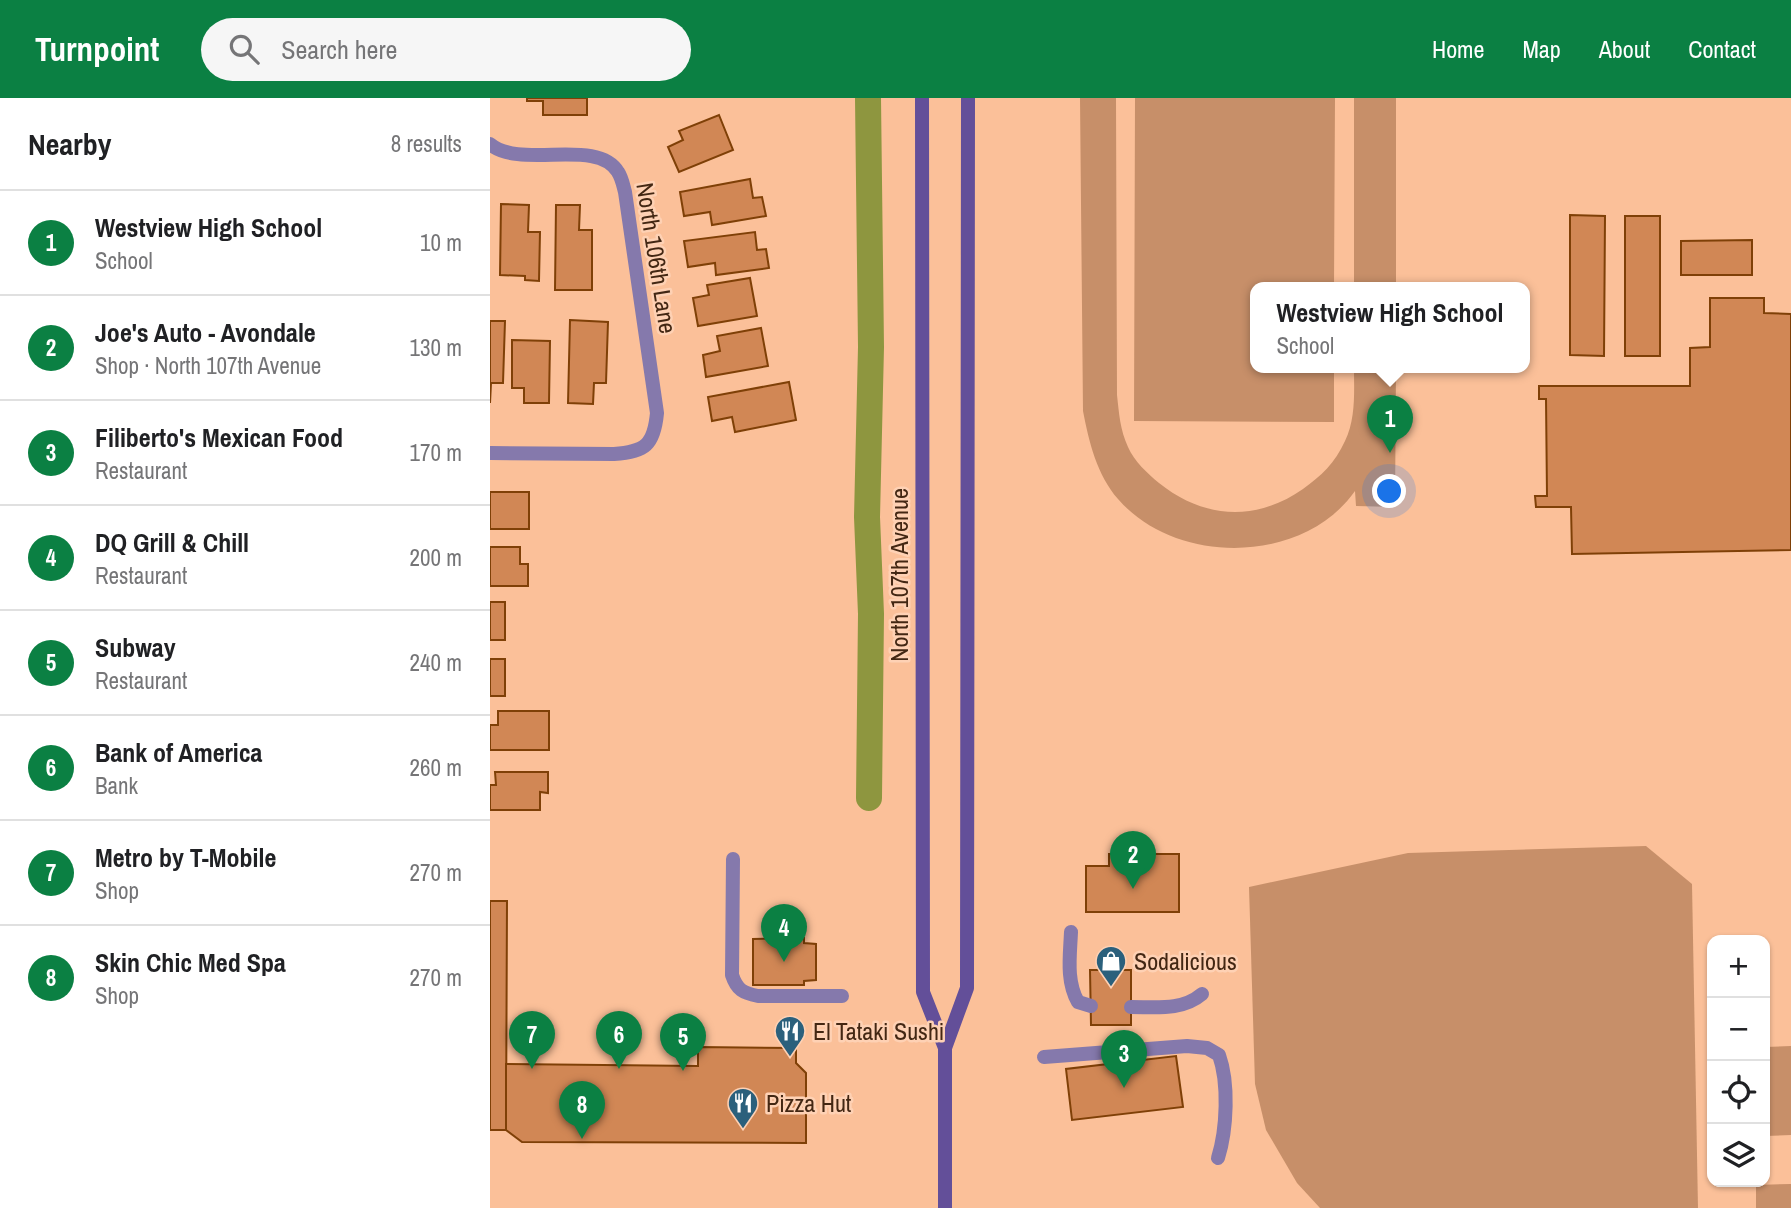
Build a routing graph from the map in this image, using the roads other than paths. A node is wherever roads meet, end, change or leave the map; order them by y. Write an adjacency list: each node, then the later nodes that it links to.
1 (922, 98): 11 (main road, North 107th Avenue)
2 (968, 98): 11 (main road, North 107th Avenue)
3 (490, 144): 4 (street, North 106th Lane)
4 (490, 453)
5 (733, 859): 8 (street)
6 (1071, 932): 9 (street)
7 (1202, 994): 10 (street)
8 (842, 996)
9 (1091, 1006)
10 (1131, 1007)
11 (945, 1048): 14 (main road, North 107th Avenue)
12 (1044, 1057): 13 (street)
13 (1218, 1158)
14 (945, 1208)

